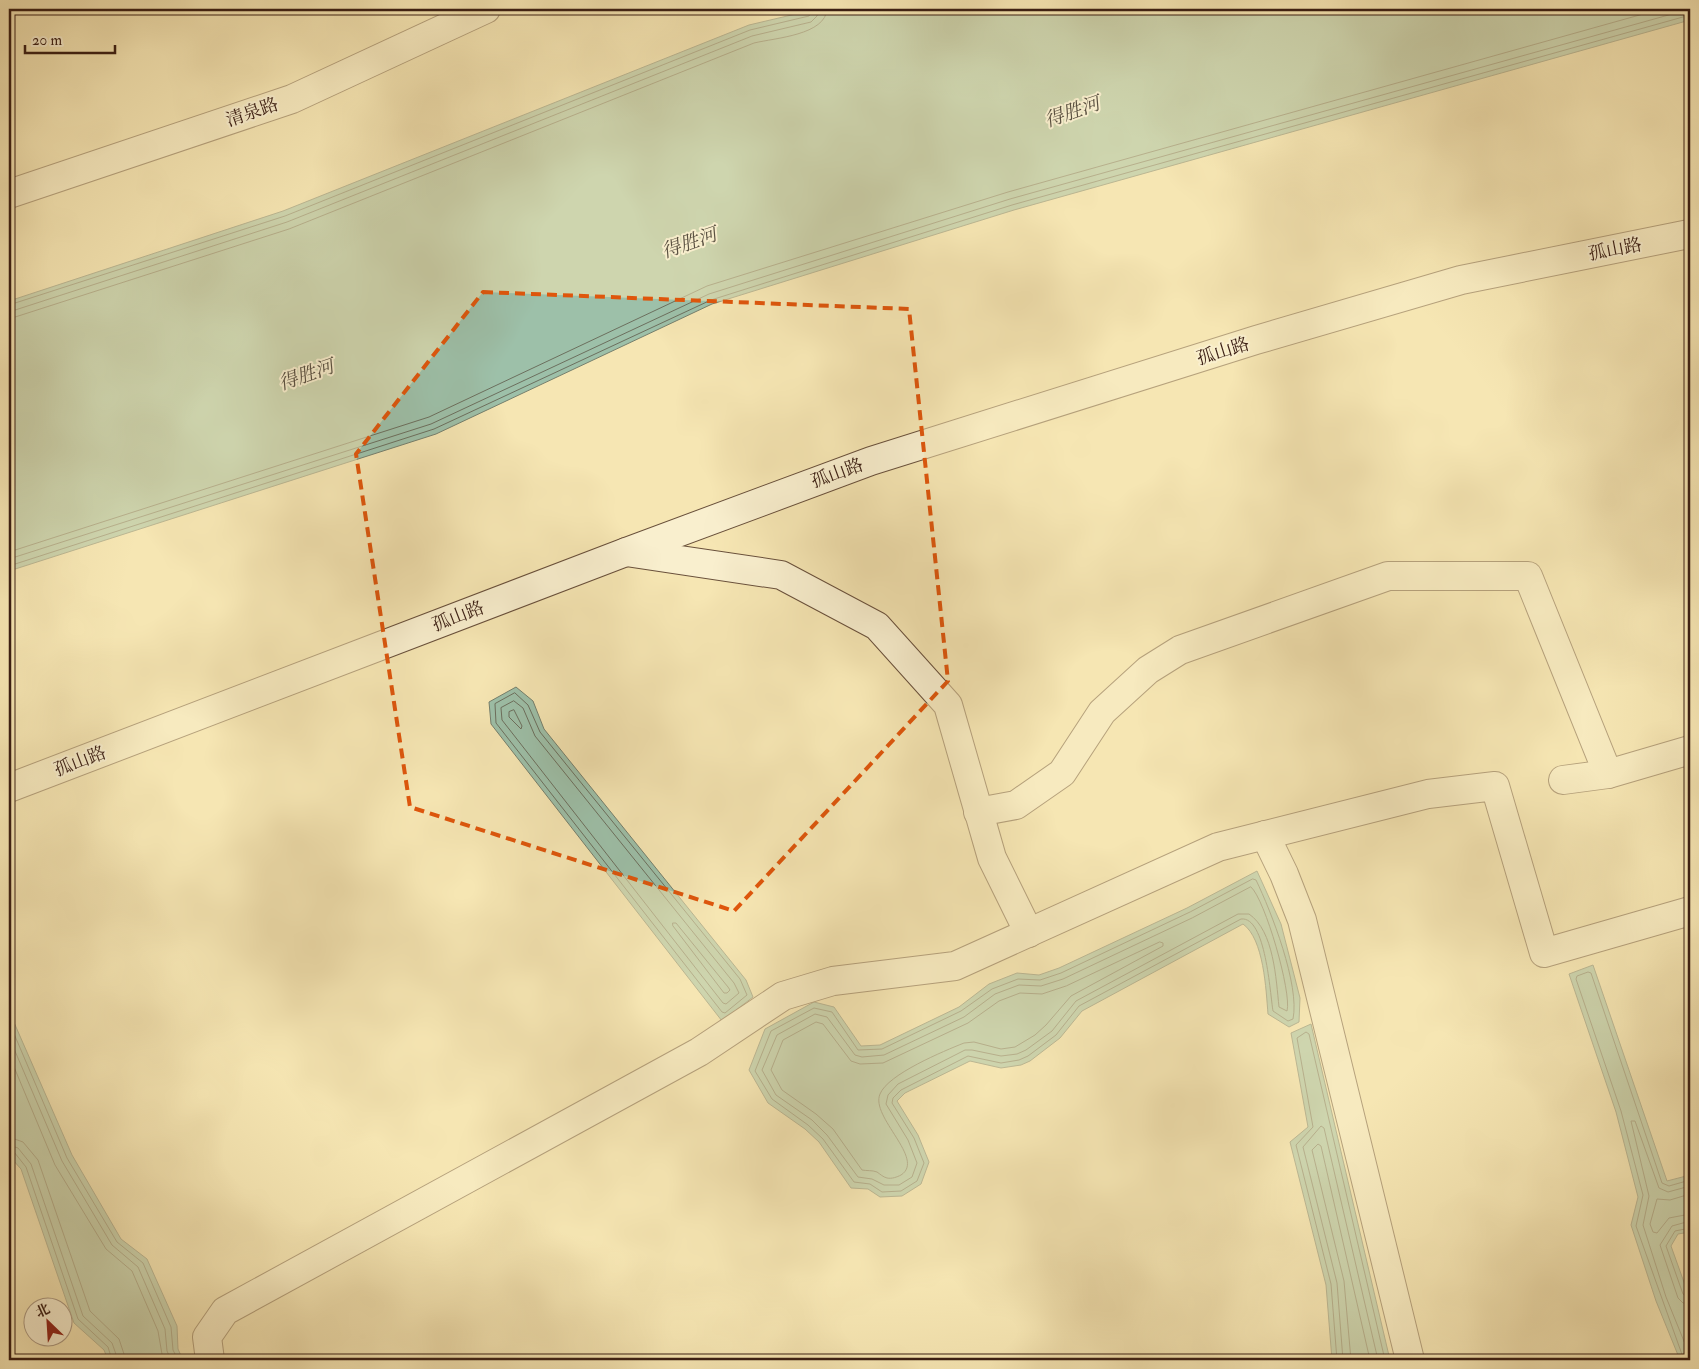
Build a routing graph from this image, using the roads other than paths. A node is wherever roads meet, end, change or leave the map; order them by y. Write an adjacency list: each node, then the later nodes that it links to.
1 (486, 9): 2 (street, 清泉路)
2 (9, 194)
3 (1690, 234): 4 (street, 孤山路)
4 (626, 552): 8 (street, 孤山路); 9 (street)
5 (1690, 750): 6 (street)
6 (1608, 774): 7 (street); 9 (street)
7 (1563, 780)
8 (9, 788)
9 (978, 812): 12 (street)
10 (1265, 835): 11 (street); 12 (street); 14 (street)
11 (1690, 911)
12 (1029, 933): 13 (street)
13 (210, 1360)
14 (1410, 1360)

